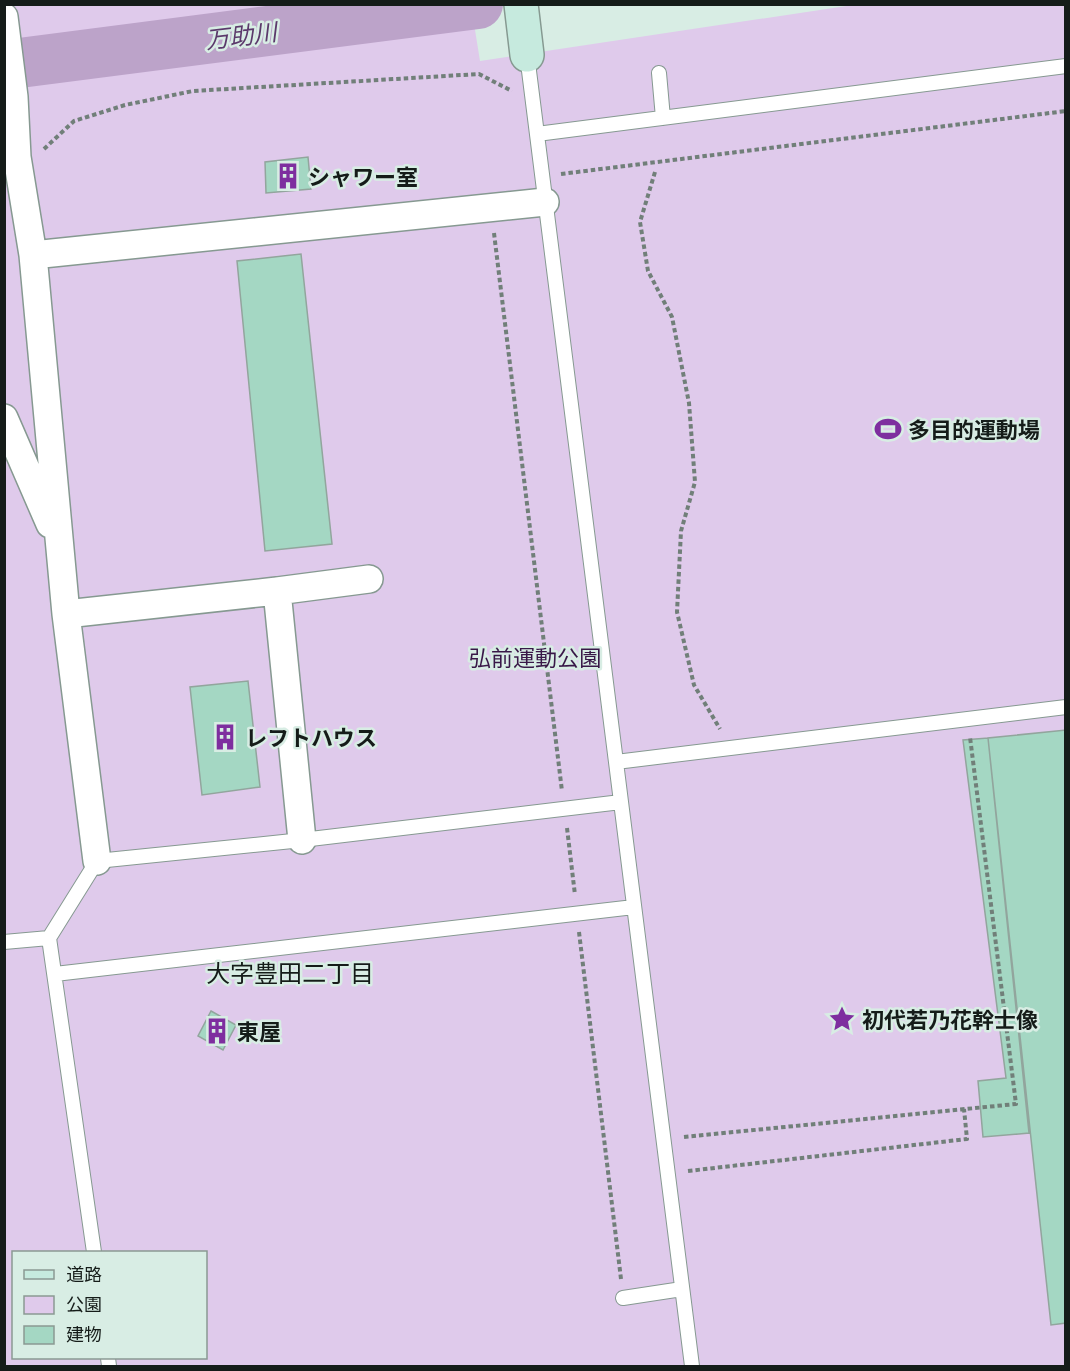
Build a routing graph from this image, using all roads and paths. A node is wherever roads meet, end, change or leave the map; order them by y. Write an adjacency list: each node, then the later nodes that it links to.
1 (5, 22): 9 (street)
2 (524, 28): 8 (lane)
3 (1065, 66): 7 (lane)
4 (659, 74): 7 (lane)
5 (513, 91): 9 (path)
6 (1065, 111): 11 (path)
7 (663, 118): 8 (lane)
8 (537, 134): 12 (lane)
9 (19, 172): 14 (street)
10 (656, 172): 22 (path)
11 (560, 174)
12 (545, 202): 13 (street); 23 (lane)
13 (492, 208): 14 (street); 25 (path)
14 (33, 255): 16 (street)
15 (4, 418): 16 (street)
16 (61, 553): 19 (street)
17 (369, 579): 18 (street)
18 (277, 591): 19 (street); 26 (street)
19 (66, 614): 27 (street)
20 (1065, 706): 21 (lane)
21 (968, 719): 22 (lane); 33 (path)
22 (730, 748): 23 (lane)
23 (616, 762): 24 (lane)
24 (621, 802): 25 (lane); 28 (lane)
25 (564, 808): 26 (lane); 29 (path)
26 (302, 840): 27 (lane)
27 (97, 861): 30 (lane)
28 (634, 907): 29 (lane); 38 (lane)
29 (577, 913): 32 (lane); 37 (path)
30 (49, 938): 31 (lane); 32 (lane)
31 (4, 942)
32 (55, 974): 36 (lane)
33 (964, 1109): 34 (path); 35 (path)
34 (684, 1137)
35 (688, 1171)
36 (94, 1251)
37 (621, 1280)
38 (682, 1289): 39 (lane); 40 (lane)
39 (623, 1298)
40 (692, 1366)

